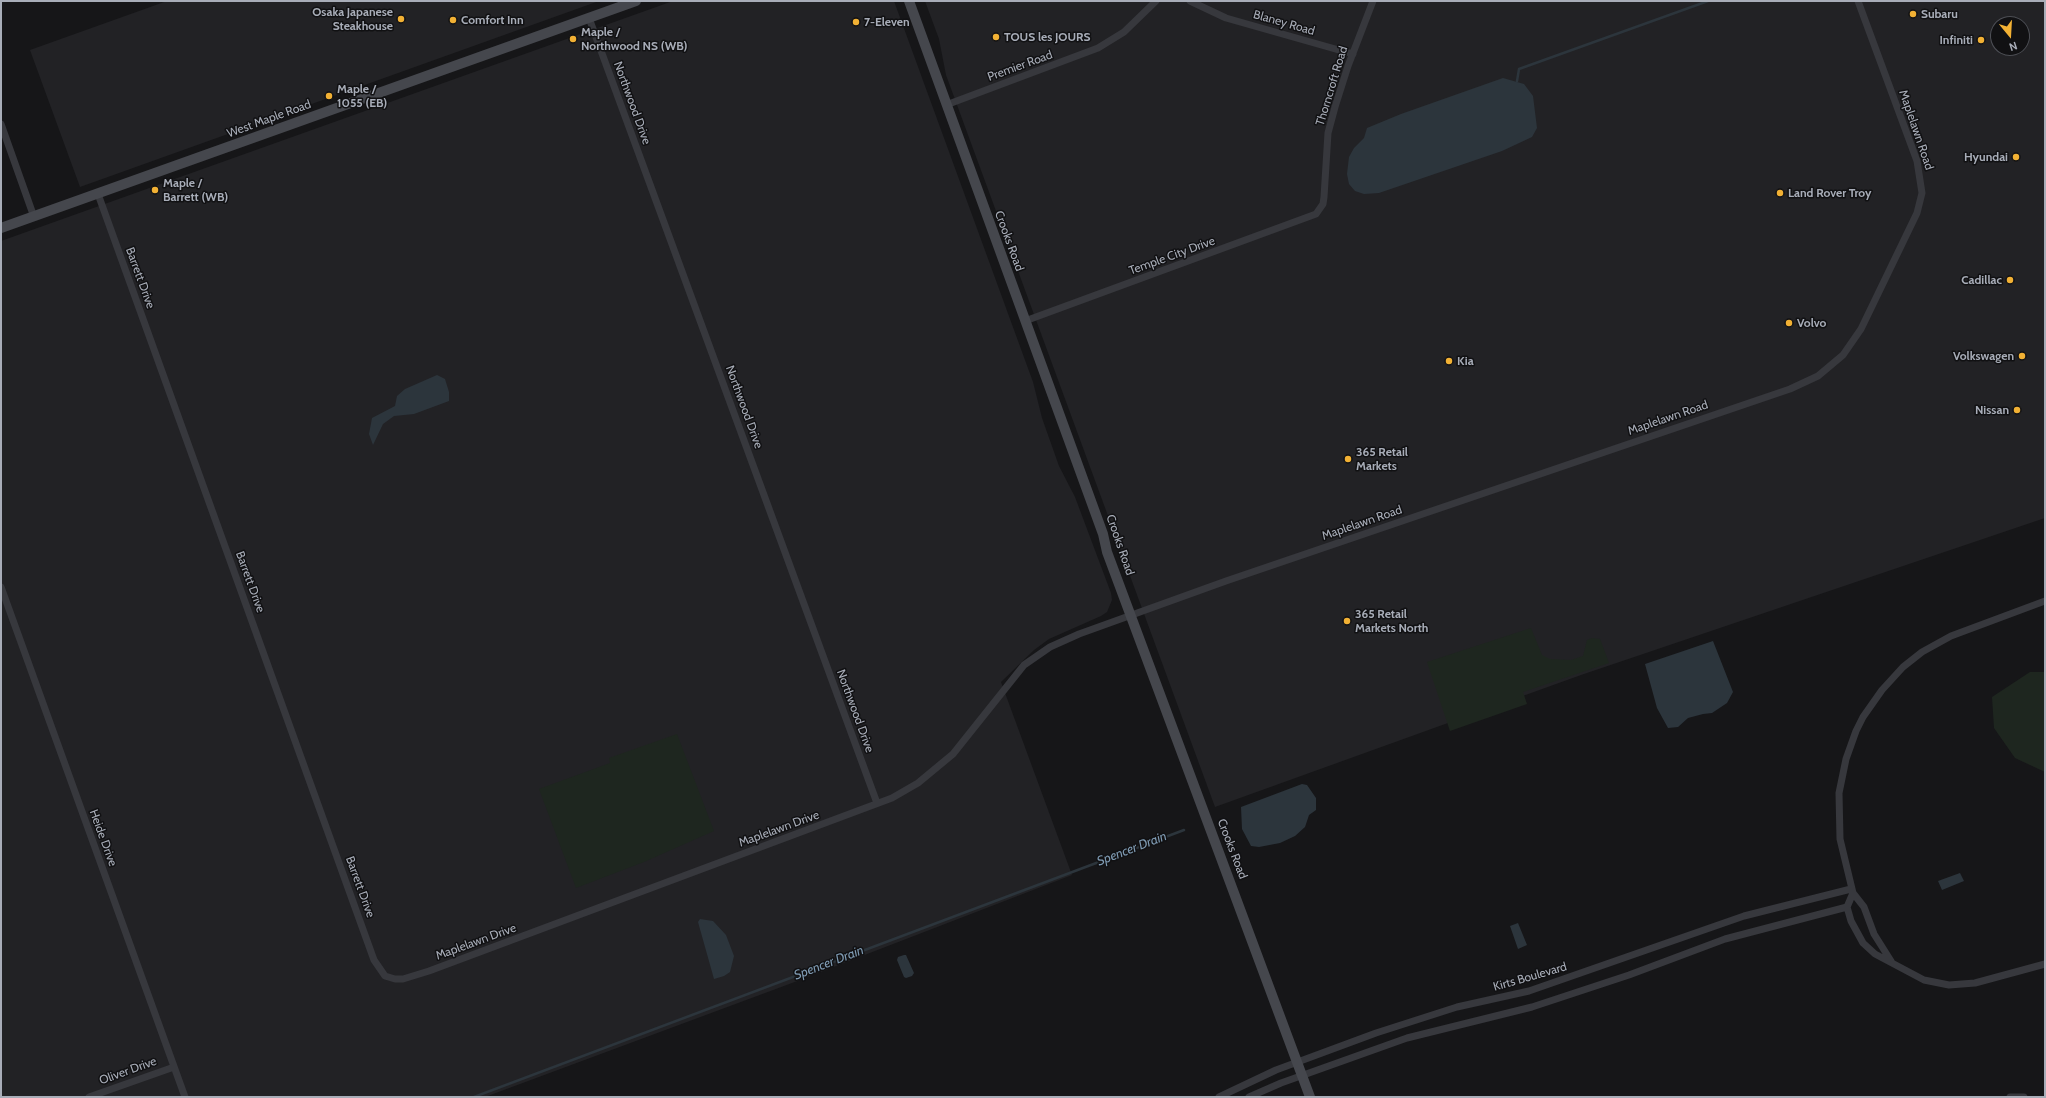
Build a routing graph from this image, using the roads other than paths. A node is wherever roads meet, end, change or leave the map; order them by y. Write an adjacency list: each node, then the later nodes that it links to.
1 (636, 1): 7 (main road, West Maple Road)
2 (909, 1): 9 (main road, Crooks Road)
3 (1156, 1): 9 (street, Premier Road)
4 (1190, 1): 8 (street, Blaney Road)
5 (1373, 1): 8 (street, Thorncroft Road)
6 (1858, 1): 18 (street, Maplelawn Road)
7 (589, 18): 11 (main road, West Maple Road); 19 (street, Northwood Drive)
8 (1352, 54): 12 (street, Thorncroft Road)
9 (946, 105): 15 (main road, Crooks Road)
10 (1, 124): 13 (street)
11 (98, 194): 13 (main road, West Maple Road); 24 (street, Barrett Drive)
12 (1323, 204): 15 (street, Temple City Drive)
13 (34, 217): 14 (main road, West Maple Road)
14 (1, 228)
15 (1025, 321): 18 (main road, Crooks Road)
16 (1, 587): 26 (street, Heide Drive)
17 (2045, 601): 20 (street)
18 (1130, 615): 19 (street, Maplelawn Drive); 25 (main road, Crooks Road)
19 (877, 803): 24 (street, Maplelawn Drive)
20 (1852, 891): 21 (street); 22 (street); 25 (street, Kirts Boulevard)
21 (1848, 907): 22 (street); 27 (street)
22 (1891, 961): 23 (street)
23 (2045, 964)
24 (385, 976)
25 (1296, 1062): 27 (main road, Crooks Road); 30 (street, Kirts Boulevard)
26 (174, 1067): 28 (street, Oliver Drive); 29 (street, Heide Drive)
27 (1301, 1076): 31 (street); 32 (main road, Crooks Road)
28 (89, 1097)
29 (185, 1097)
30 (1219, 1097)
31 (1249, 1097)
32 (1310, 1097)
33 (2010, 1097): 34 (street)
34 (2024, 1097)

